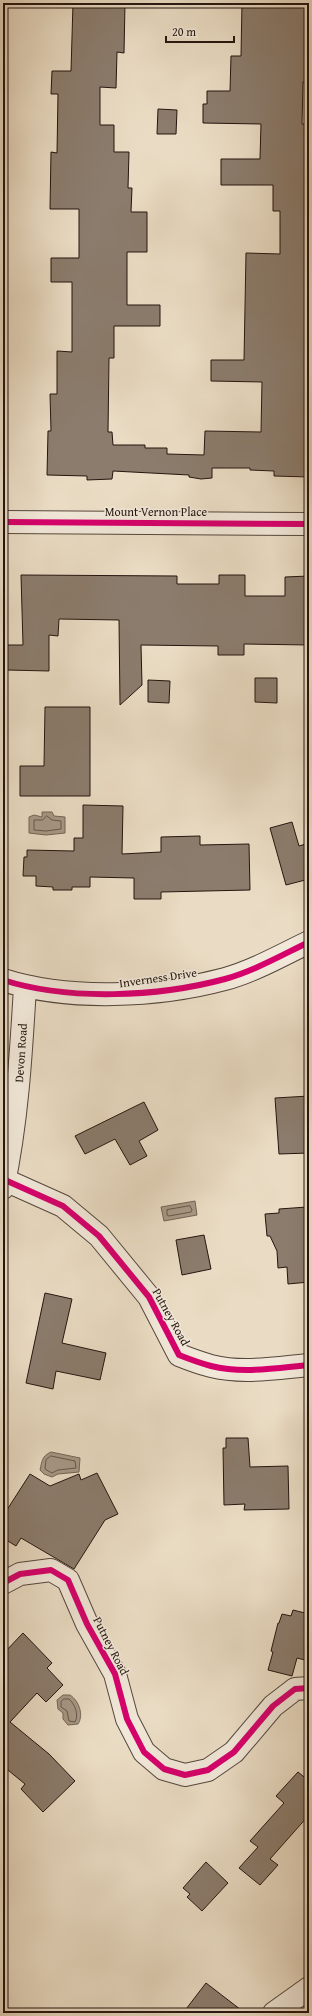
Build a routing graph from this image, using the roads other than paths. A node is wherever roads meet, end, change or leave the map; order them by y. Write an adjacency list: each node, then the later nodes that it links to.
1 (3, 522): 2 (street, Mount Vernon Place)
2 (309, 524)
3 (309, 942): 5 (street, Inverness Drive)
4 (3, 980): 5 (street, Inverness Drive)
5 (25, 987): 6 (street, Devon Road)
6 (4, 1184): 7 (street, Putney Road)
7 (309, 1365)
8 (3, 1583): 9 (street, Putney Road)
9 (309, 1688)
10 (309, 1988): 11 (street)
11 (274, 2013)

